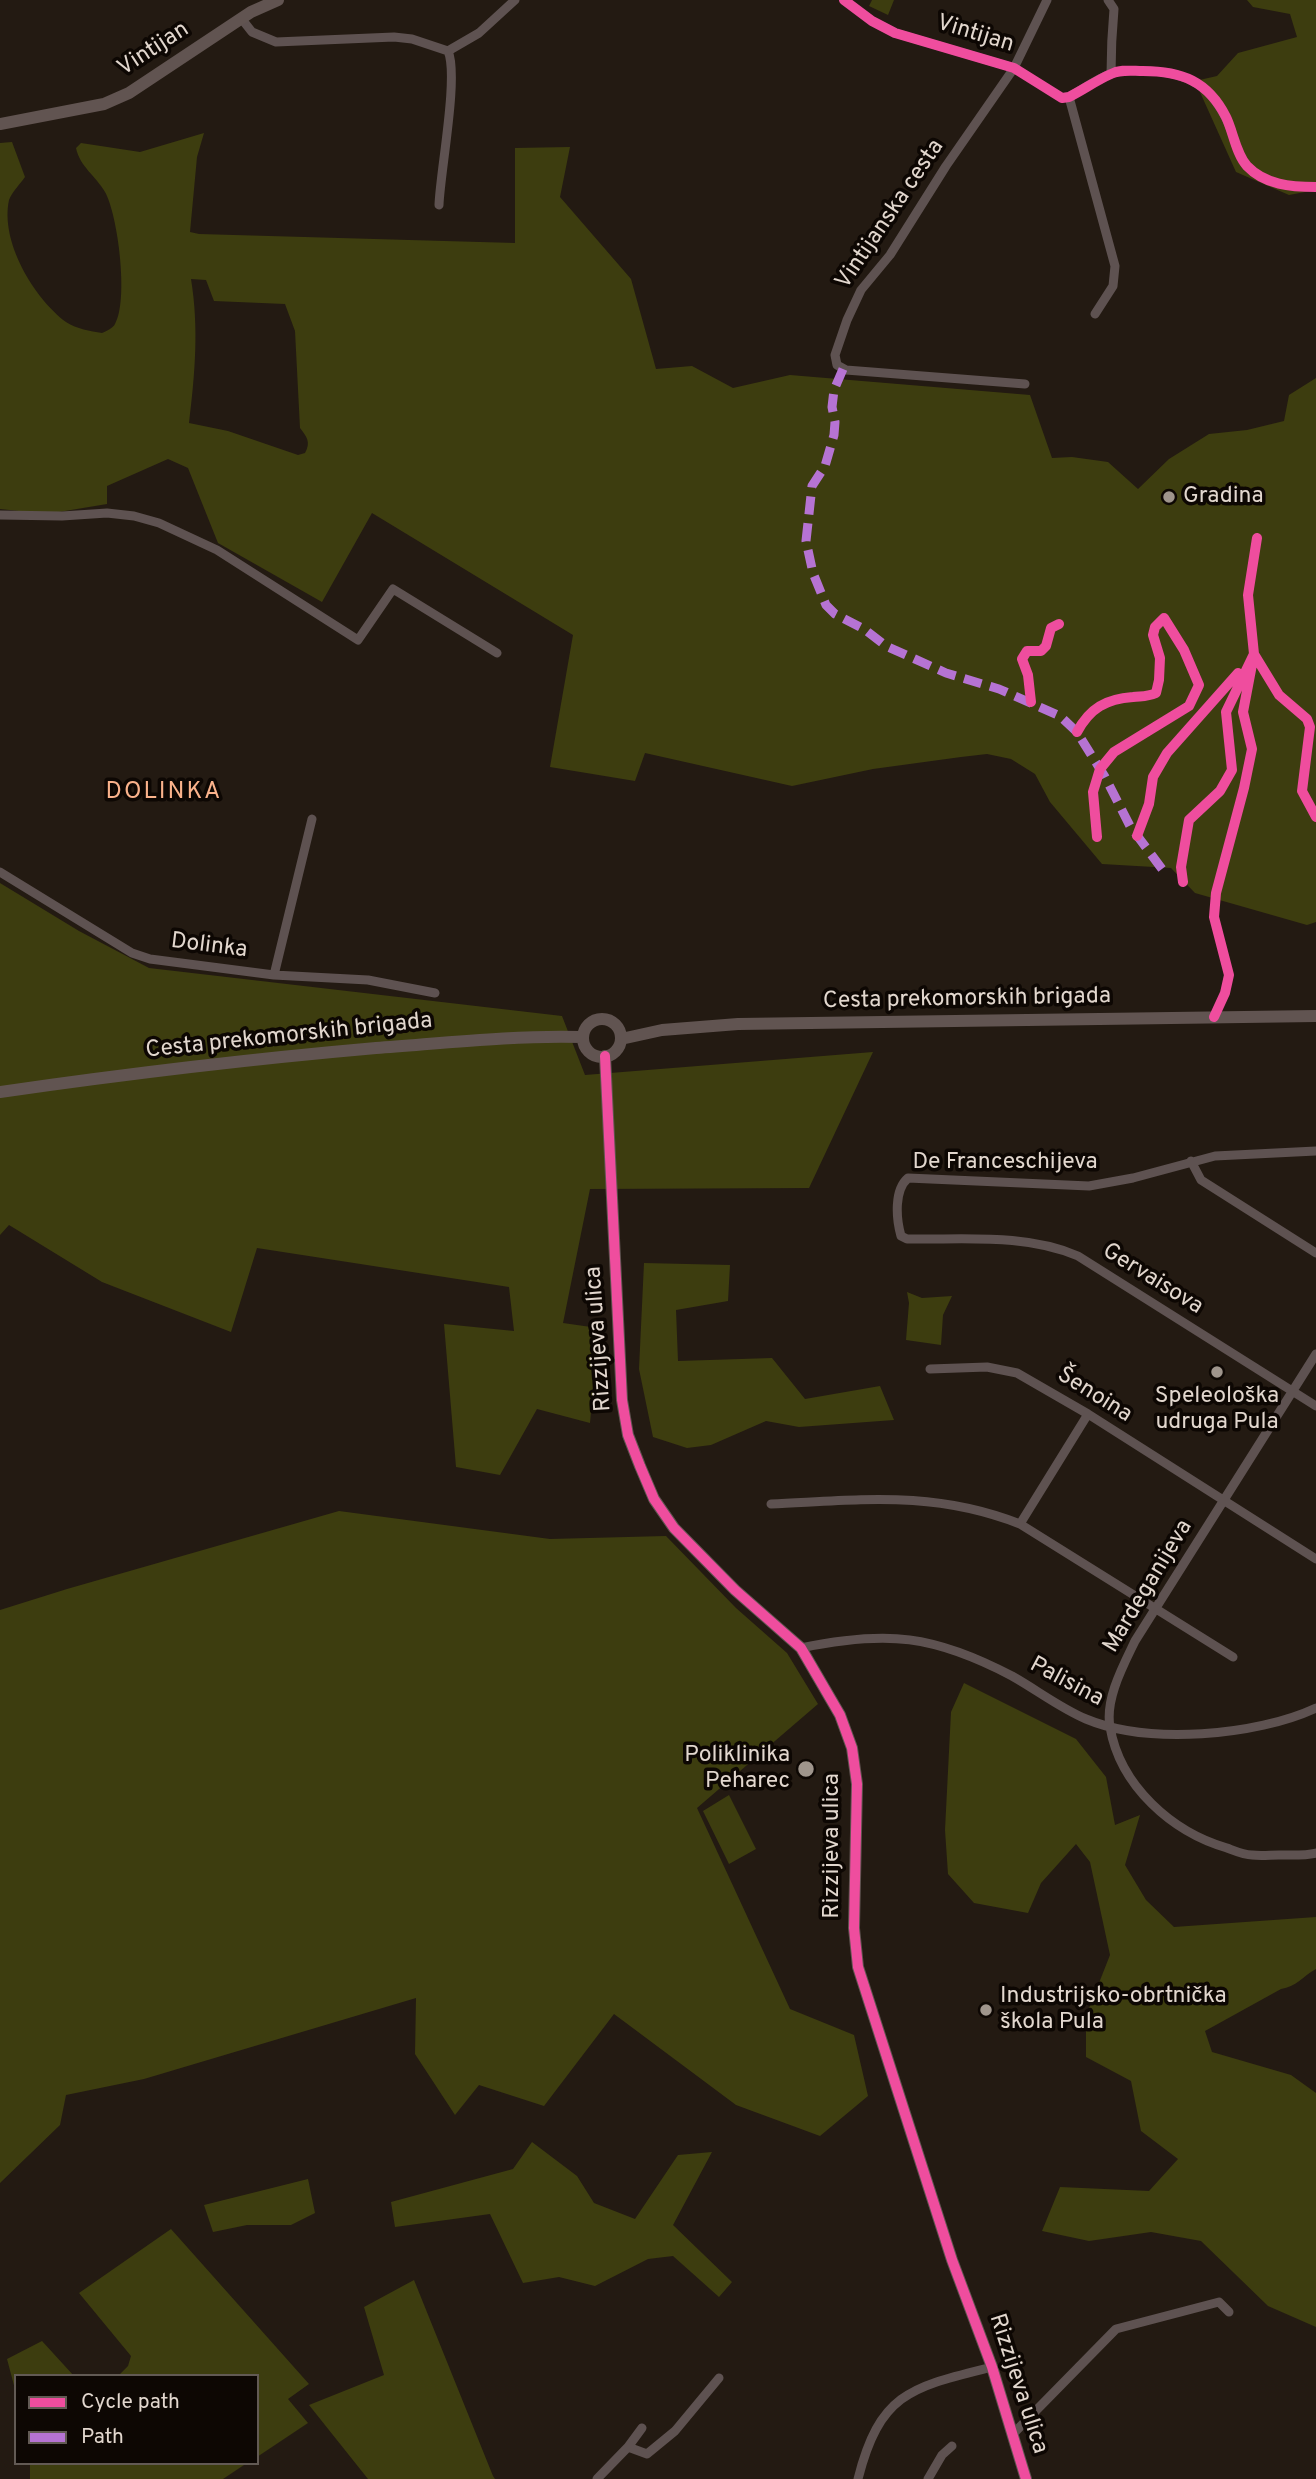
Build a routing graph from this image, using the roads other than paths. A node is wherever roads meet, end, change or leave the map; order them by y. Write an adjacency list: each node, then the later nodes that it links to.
1 (278, 0): 6 (main road, Vintijan)
2 (515, 0): 7 (street)
3 (844, 0): 8 (street, Vintijan)
4 (1047, 0): 8 (street, Vintijanska cesta)
5 (1108, 0): 9 (street)
6 (242, 18): 7 (street); 11 (main road, Vintijan)
7 (448, 51): 13 (street)
8 (1014, 68): 10 (street, Vintijan); 15 (street, Vintijanska cesta)
9 (1111, 74): 10 (street); 12 (street)
10 (1069, 97): 14 (street)
11 (0, 124)
12 (1231, 130)
13 (439, 205)
14 (1095, 314)
15 (1025, 384)
16 (0, 515): 17 (street)
17 (497, 653)
18 (312, 819): 20 (street)
19 (0, 872): 20 (street, Dolinka)
20 (274, 975): 21 (street, Dolinka)
21 (435, 993)
22 (1316, 1016): 24 (main road, Cesta prekomorskih brigada)
23 (583, 1037): 24 (main road); 25 (main road); 26 (main road, Cesta prekomorskih brigada)
24 (621, 1039): 25 (main road)
25 (605, 1056): 41 (main road, Rizzijeva ulica)
26 (0, 1092)
27 (1316, 1151): 28 (street, De Franceschijeva)
28 (1191, 1161): 29 (street, De Franceschijeva); 30 (street)
29 (902, 1183): 33 (street, Gervaisova)
30 (1316, 1253)
31 (1316, 1354): 33 (street, Mardeganijeva)
32 (930, 1369): 35 (street, Šenoina)
33 (1292, 1391): 34 (street, Gervaisova); 36 (street, Mardeganijeva)
34 (1316, 1406)
35 (1088, 1414): 36 (street, Šenoina); 38 (street)
36 (1224, 1500): 39 (street, Šenoina); 40 (street, Mardeganijeva)
37 (771, 1504): 38 (street)
38 (1020, 1524): 40 (street)
39 (1316, 1559)
40 (1156, 1608): 42 (street); 44 (street, Mardeganijeva)
41 (801, 1648): 44 (street, Palisina); 47 (main road, Rizzijeva ulica)
42 (1233, 1657)
43 (1316, 1708): 44 (street, Palisina)
44 (1110, 1727): 45 (street, Mardeganijeva)
45 (1316, 1853)
46 (1229, 2312): 50 (street)
47 (992, 2367): 50 (main road, Rizzijeva ulica); 54 (street)
48 (719, 2378): 52 (street)
49 (642, 2428): 52 (street)
50 (1012, 2435): 56 (main road, Rizzijeva ulica)
51 (952, 2446): 55 (street)
52 (628, 2447): 53 (street)
53 (597, 2479)
54 (858, 2479)
55 (928, 2479)
56 (1026, 2479)

